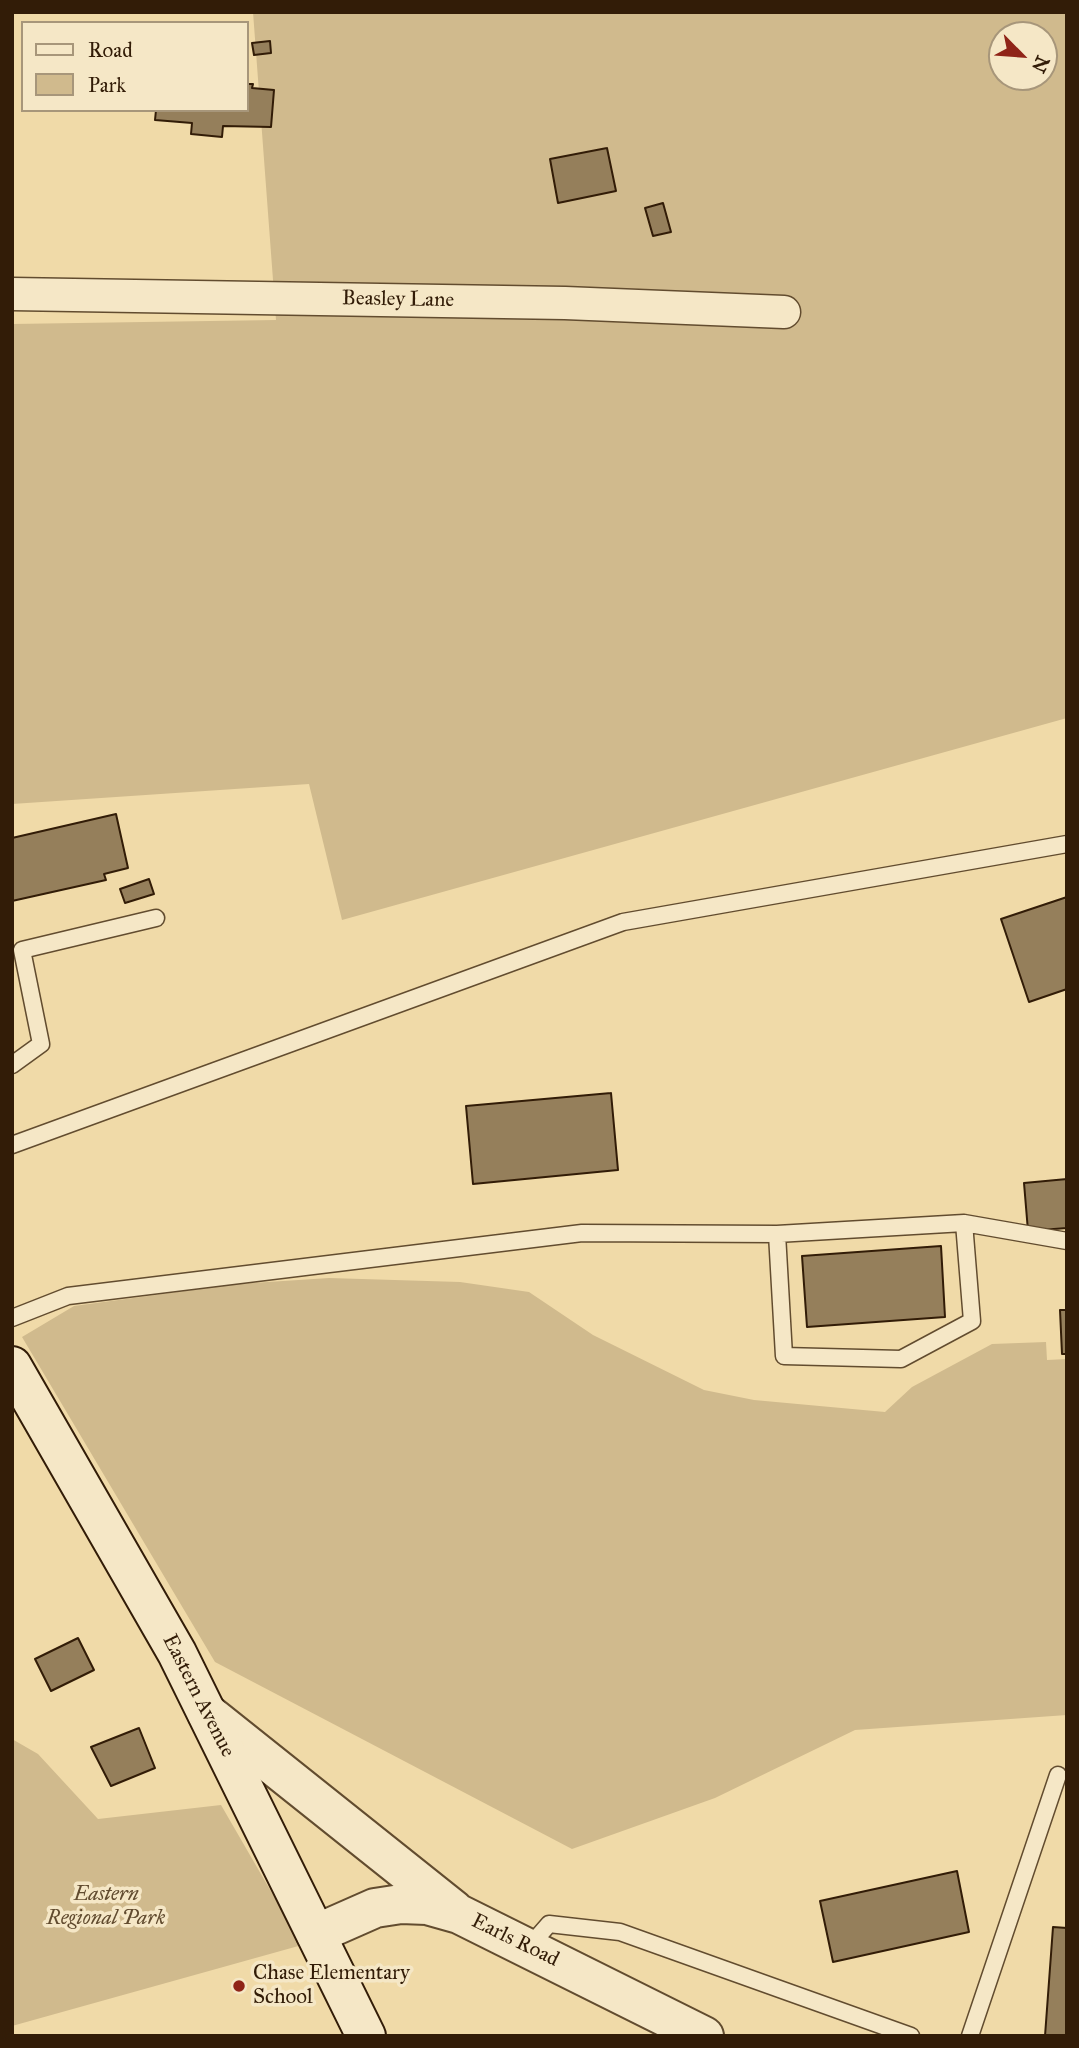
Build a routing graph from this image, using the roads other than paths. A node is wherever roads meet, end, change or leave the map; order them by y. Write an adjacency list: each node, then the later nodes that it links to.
1 (12, 294): 2 (street, Beasley Lane)
2 (785, 312)
3 (1067, 845): 6 (lane)
4 (156, 918): 5 (lane)
5 (12, 1065)
6 (12, 1144)
7 (964, 1223): 8 (lane); 8 (lane); 9 (lane)
8 (777, 1234): 10 (lane)
9 (1067, 1241)
10 (12, 1318)
11 (12, 1366): 12 (main road, Eastern Avenue)
12 (208, 1713): 14 (main road); 15 (main road, Eastern Avenue)
13 (1058, 1774): 20 (lane)
14 (459, 1914): 15 (main road, Earls Road); 16 (main road, Earls Road)
15 (316, 1934): 17 (main road, Eastern Avenue)
16 (528, 1948): 18 (main road, Earls Road); 19 (lane)
17 (366, 2036)
18 (704, 2036)
19 (911, 2036)
20 (970, 2036)

